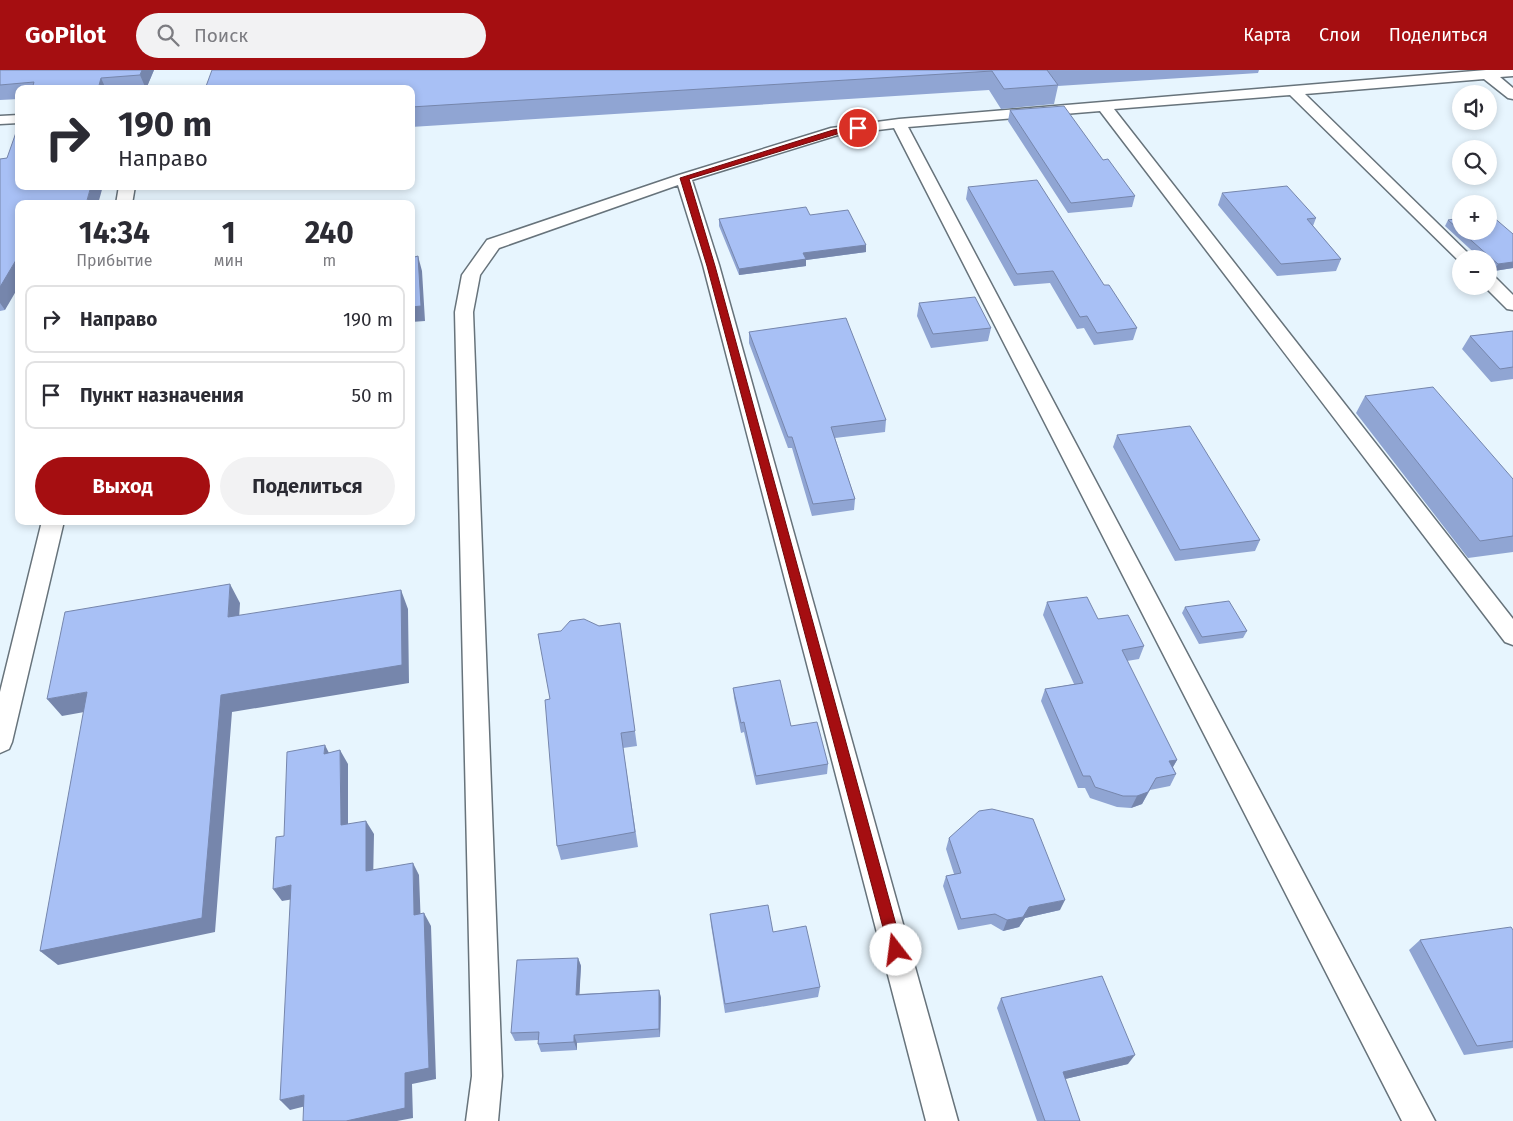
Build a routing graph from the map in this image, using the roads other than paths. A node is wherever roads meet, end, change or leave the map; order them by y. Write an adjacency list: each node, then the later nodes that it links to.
1 (1513, 72): 2 (lane)
2 (1487, 74): 3 (lane); 4 (lane)
3 (1293, 90): 5 (lane); 10 (lane)
4 (1513, 95)
5 (1104, 106): 8 (lane); 14 (lane)
6 (15, 119): 7 (lane)
7 (0, 120)
8 (899, 123): 9 (lane); 18 (lane)
9 (684, 178): 16 (lane); 17 (lane)
10 (1457, 250)
11 (1497, 289): 12 (lane)
12 (1513, 305)
13 (52, 525): 15 (lane)
14 (1513, 636)
15 (0, 742)
16 (482, 1121)
17 (942, 1121)
18 (1419, 1121)

